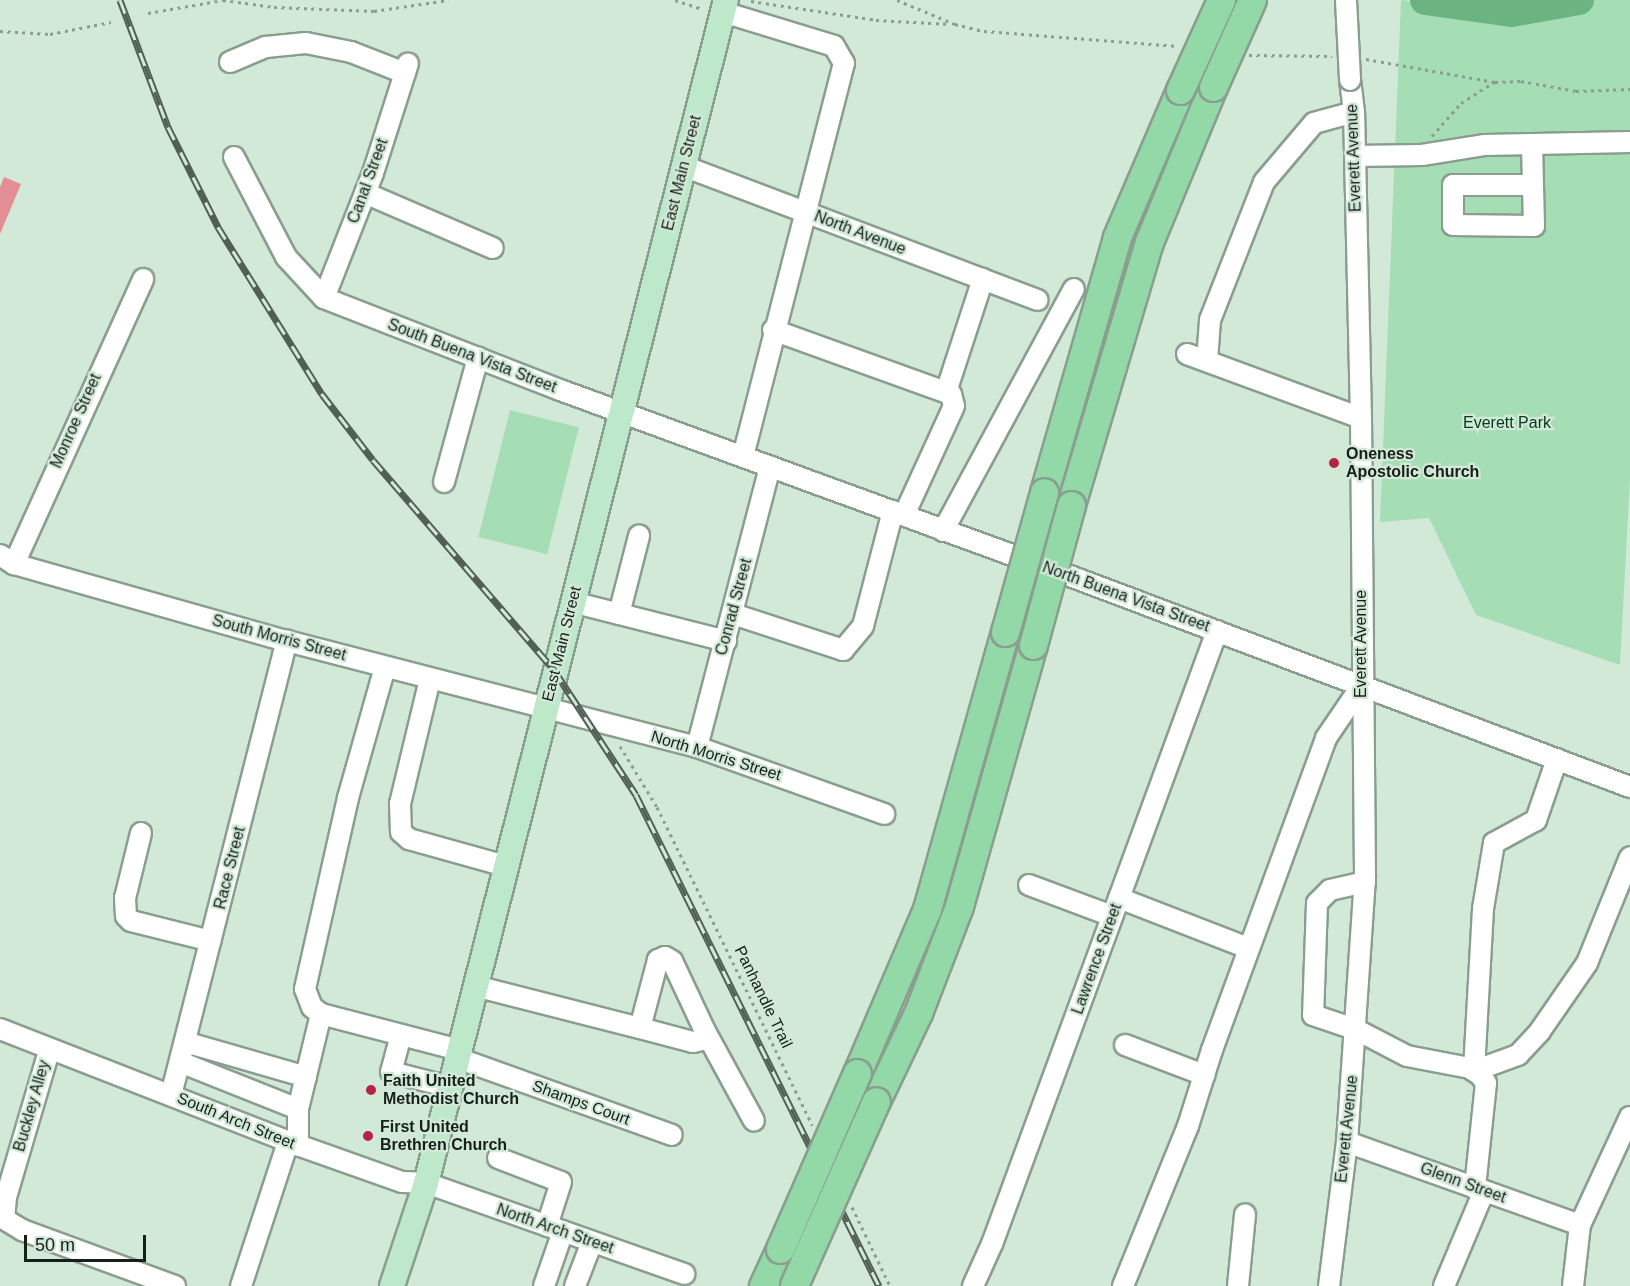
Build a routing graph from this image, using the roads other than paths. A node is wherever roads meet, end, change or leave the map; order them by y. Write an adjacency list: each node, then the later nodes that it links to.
1 (1221, 0): 94 (highway, bridge)
2 (1252, 0): 88 (highway, bridge)
3 (1346, 0): 6 (street, Everett Avenue, bridge)
4 (724, 6): 11 (main road, East Main Street); 14 (street)
5 (230, 62): 13 (street, Canal Street)
6 (1354, 112): 9 (street, Everett Avenue); 24 (street)
7 (1630, 142): 8 (street)
8 (1532, 144): 9 (street); 12 (street)
9 (1356, 156): 27 (street, Everett Avenue)
10 (234, 157): 19 (street)
11 (683, 166): 14 (street, North Avenue); 26 (main road, East Main Street)
12 (1533, 185)
13 (365, 193): 15 (street); 19 (street, Canal Street)
14 (804, 211): 17 (street, North Avenue); 21 (street)
15 (493, 248)
16 (143, 279): 34 (street, Monroe Street)
17 (983, 279): 20 (street, North Avenue); 25 (street)
18 (1074, 290): 32 (street)
19 (324, 298): 23 (street, South Buena Vista Street)
20 (1037, 300)
21 (773, 330): 25 (street); 28 (street)
22 (1187, 354): 24 (street)
23 (478, 358): 26 (street, South Buena Vista Street); 30 (street)
24 (1208, 362): 27 (street)
25 (946, 392): 31 (street)
26 (620, 412): 28 (street, North Buena Vista Street); 35 (main road, East Main Street)
27 (1361, 418): 43 (street, Everett Avenue)
28 (743, 455): 29 (street, North Buena Vista Street)
29 (770, 466): 31 (street, North Buena Vista Street); 37 (street, Conrad Street)
30 (444, 482)
31 (899, 513): 32 (street, North Buena Vista Street); 37 (street)
32 (943, 531): 38 (street, North Buena Vista Street)
33 (639, 536): 36 (street)
34 (7, 559): 39 (street, South Morris Street)
35 (572, 602): 36 (street); 44 (main road, East Main Street)
36 (619, 614): 40 (street)
37 (733, 614): 40 (street, Conrad Street)
38 (1218, 630): 43 (street, North Buena Vista Street); 54 (street, Lawrence Street)
39 (287, 641): 41 (street, South Morris Street); 55 (street, Race Street)
40 (726, 641): 45 (street, Conrad Street)
41 (385, 667): 42 (street, South Morris Street); 58 (street)
42 (430, 679): 44 (street, South Morris Street); 51 (street)
43 (1360, 688): 46 (street, North Buena Vista Street); 52 (street, Everett Avenue); 56 (street)
44 (546, 708): 45 (street, North Morris Street); 51 (main road, East Main Street)
45 (697, 747): 48 (street, North Morris Street)
46 (1557, 759): 47 (street, North Buena Vista Street); 69 (street)
47 (1630, 787)
48 (884, 814)
49 (141, 833): 55 (street)
50 (1630, 857): 69 (street)
51 (506, 866): 57 (main road, East Main Street)
52 (1365, 882): 61 (street, Everett Avenue); 61 (street)
53 (1029, 885): 54 (street)
54 (1115, 907): 56 (street); 95 (street, Lawrence Street)
55 (211, 941): 64 (street, Race Street)
56 (1248, 948): 70 (street)
57 (475, 986): 59 (street); 67 (main road, East Main Street)
58 (321, 1014): 63 (street, Shamps Court); 71 (street)
59 (640, 1028): 62 (street); 62 (street)
60 (0, 1029): 66 (street, South Arch Street)
61 (1357, 1030): 69 (street); 78 (street, Everett Avenue)
62 (705, 1032): 76 (street)
63 (401, 1035): 67 (street, Shamps Court); 72 (street)
64 (185, 1042): 68 (street, Race Street); 71 (street)
65 (1125, 1045): 70 (street)
66 (49, 1051): 73 (street, South Arch Street); 89 (street, Buckley Alley)
67 (458, 1054): 72 (main road, East Main Street); 77 (street, Shamps Court)
68 (180, 1062): 73 (street, Race Street); 74 (street)
69 (1474, 1071): 82 (street)
70 (1204, 1075): 96 (street)
71 (306, 1077): 74 (street)
72 (450, 1087): 81 (main road, East Main Street)
73 (171, 1095): 79 (street, South Arch Street)
74 (298, 1109): 79 (street)
75 (1630, 1118): 84 (street)
76 (754, 1121)
77 (672, 1135)
78 (1347, 1142): 82 (street, Glenn Street); 98 (street, Everett Avenue)
79 (293, 1144): 81 (street, South Arch Street); 90 (street)
80 (498, 1158): 85 (street)
81 (426, 1183): 85 (street, North Arch Street); 91 (main road, East Main Street)
82 (1480, 1189): 84 (street, Glenn Street); 99 (street)
83 (1245, 1214): 97 (street)
84 (1580, 1225): 100 (street)
85 (555, 1229): 86 (street, North Arch Street); 92 (street)
86 (592, 1242): 87 (street, North Arch Street); 93 (street)
87 (684, 1274)
88 (793, 1285)
89 (175, 1286)
90 (241, 1286)
91 (392, 1286)
92 (544, 1286)
93 (575, 1286)
94 (763, 1286)
95 (973, 1286)
96 (1123, 1286)
97 (1238, 1286)
98 (1329, 1286)
99 (1444, 1286)
100 (1574, 1286)

